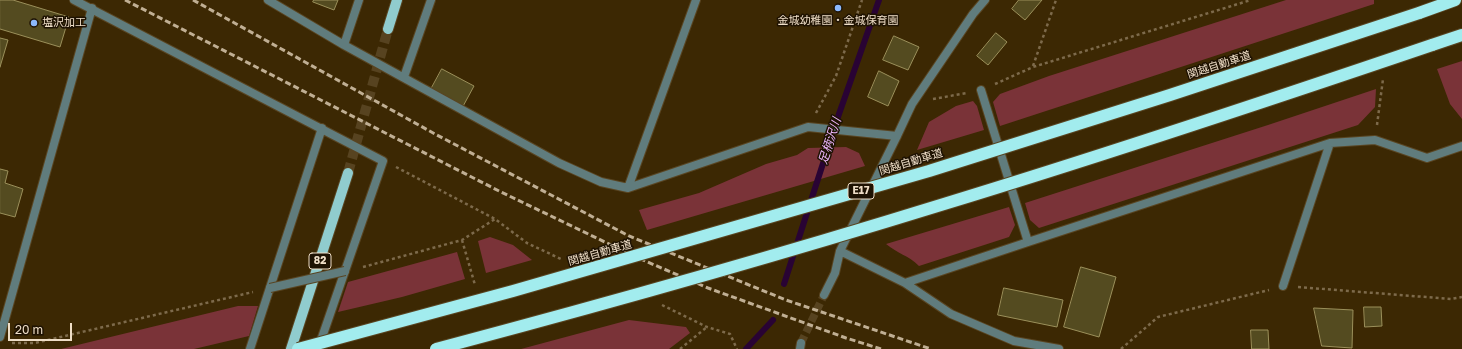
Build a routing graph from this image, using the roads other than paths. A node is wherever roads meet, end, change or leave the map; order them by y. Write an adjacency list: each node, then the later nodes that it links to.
1 (74, 0): 9 (street)
2 (268, 0): 12 (street)
3 (359, 0): 12 (street)
4 (397, 0): 10 (main road)
5 (431, 0): 13 (street)
6 (696, 0): 20 (street)
7 (985, 0): 16 (street)
8 (1456, 0): 31 (highway, 関越自動車道 / E17, bridge)
9 (92, 8): 15 (street); 28 (street)
10 (388, 29)
11 (1462, 35): 33 (highway, bridge)
12 (344, 45): 13 (street)
13 (404, 77): 20 (street)
14 (981, 90): 21 (street)
15 (322, 128): 23 (street); 26 (street)
16 (897, 136): 20 (street); 22 (street)
17 (1330, 143): 18 (street); 21 (street); 25 (street)
18 (1462, 146)
19 (348, 173): 30 (main road, 82)
20 (628, 188)
21 (1028, 242): 24 (street)
22 (840, 251): 24 (street); 27 (street)
23 (345, 271): 26 (street, bridge); 32 (street)
24 (905, 283): 34 (street)
25 (1283, 286)
26 (270, 288): 29 (street)
27 (824, 295)
28 (4, 340)
29 (250, 349)
30 (291, 349)
31 (298, 349)
32 (318, 349)
33 (436, 349)
34 (1059, 349)

